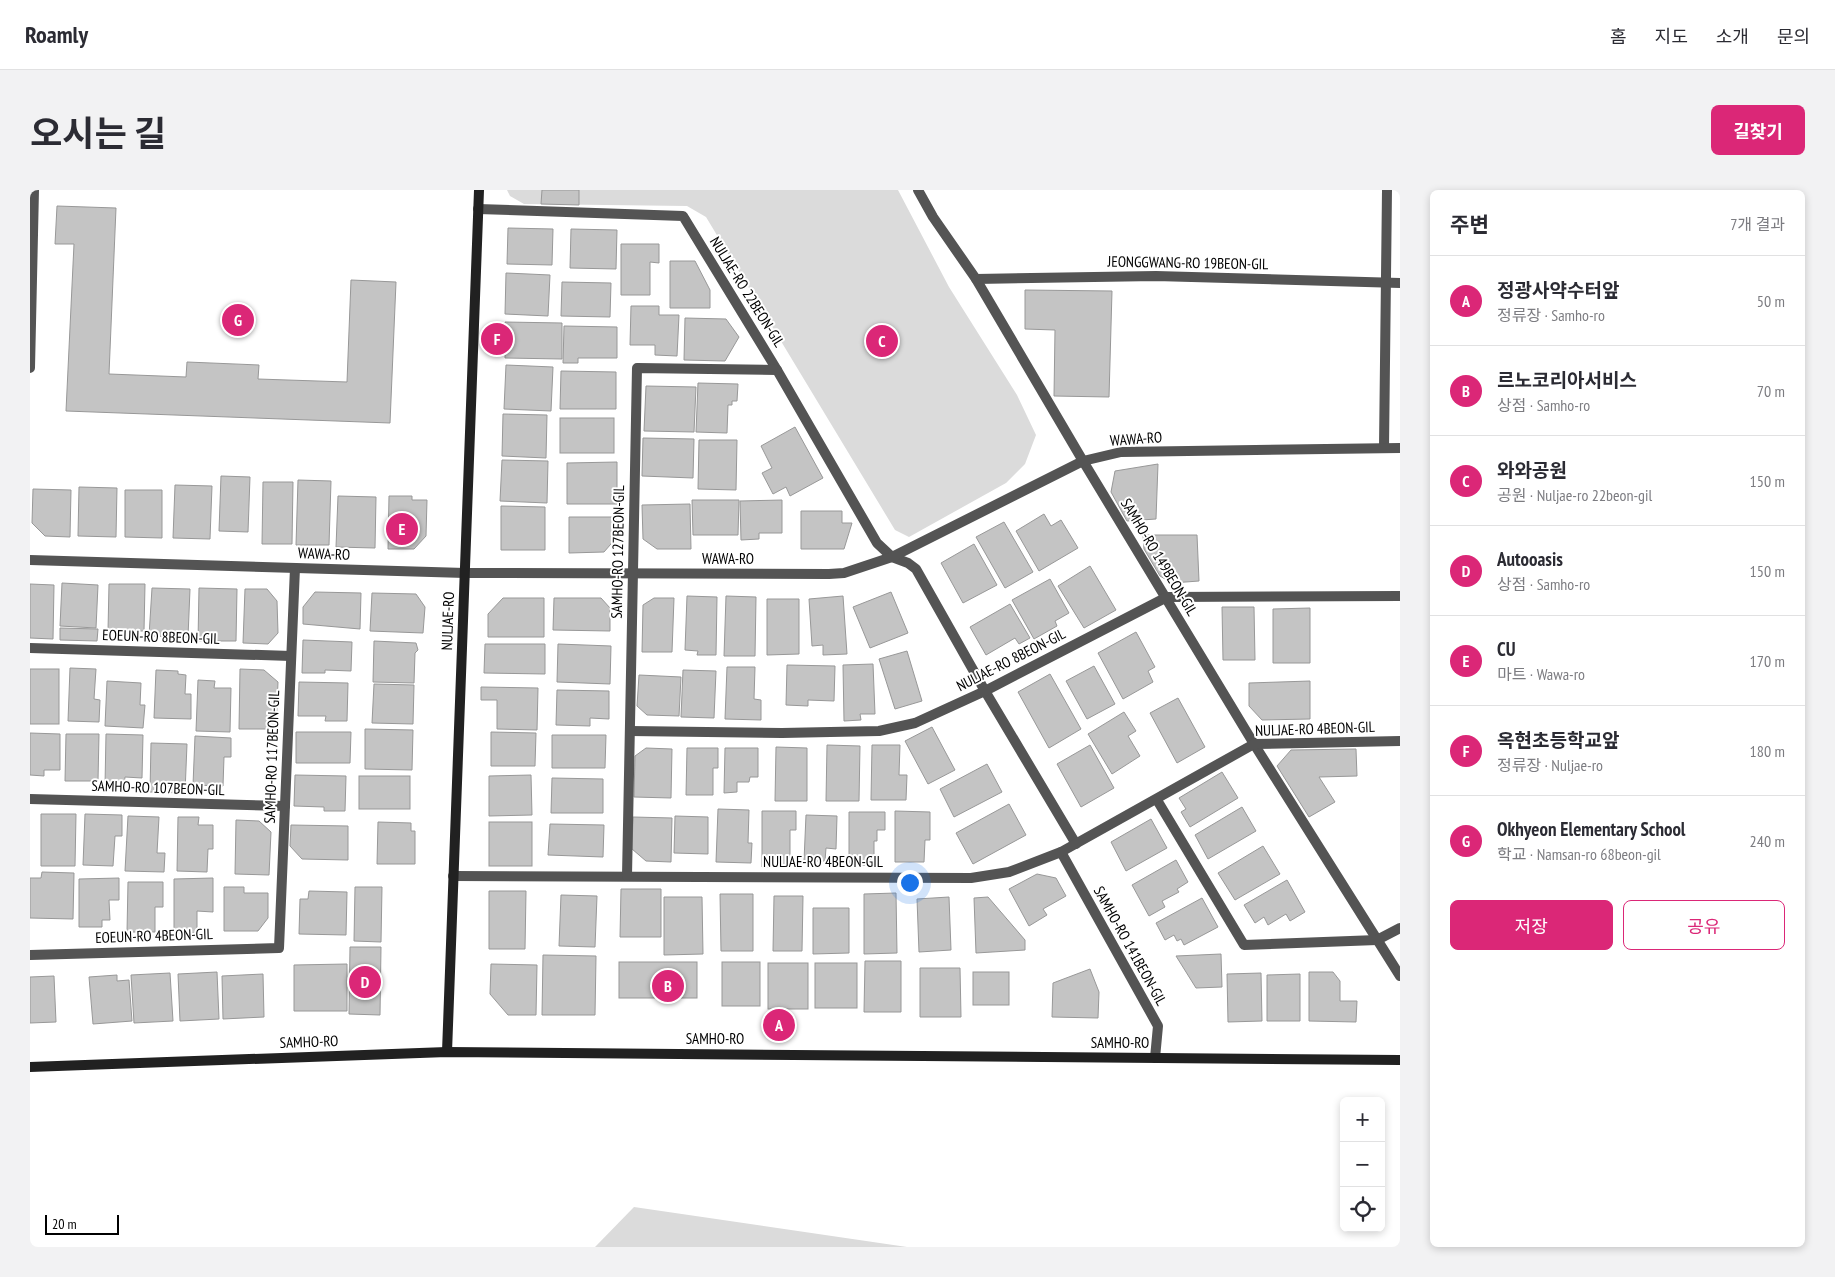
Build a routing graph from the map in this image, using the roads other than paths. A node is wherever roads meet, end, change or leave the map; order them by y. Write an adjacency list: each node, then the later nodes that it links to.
1 (34, 190): 9 (street)
2 (479, 190): 5 (main road, NULJAE-RO)
3 (918, 190): 6 (street, SAMHO-RO 149BEON-GIL)
4 (1388, 190): 7 (street)
5 (478, 209): 10 (street, NULJAE-RO 22BEON-GIL); 17 (main road, NULJAE-RO)
6 (976, 279): 7 (street, JEONGGWANG-RO 19BEON-GIL); 13 (street, SAMHO-RO 149BEON-GIL)
7 (1386, 283): 8 (street, JEONGGWANG-RO 19BEON-GIL); 11 (street)
8 (1400, 283)
9 (30, 368)
10 (777, 370): 14 (street, NULJAE-RO 22BEON-GIL); 18 (street, SAMHO-RO 127BEON-GIL)
11 (1384, 448): 12 (street, WAWA-RO); 13 (street, WAWA-RO)
12 (1400, 448)
13 (1083, 461): 14 (street, WAWA-RO); 20 (street, SAMHO-RO 149BEON-GIL)
14 (892, 557): 18 (street, WAWA-RO); 23 (street)
15 (30, 560): 16 (street, WAWA-RO)
16 (295, 568): 17 (street, WAWA-RO); 22 (street, SAMHO-RO 117BEON-GIL)
17 (465, 573): 18 (street, WAWA-RO); 32 (main road, NULJAE-RO)
18 (633, 573): 24 (street, SAMHO-RO 127BEON-GIL)
19 (1400, 596): 20 (street, NULJAE-RO 8BEON-GIL)
20 (1167, 597): 23 (street, NULJAE-RO 8BEON-GIL); 26 (street, SAMHO-RO 149BEON-GIL)
21 (30, 648): 22 (street, EOEUN-RO 8BEON-GIL)
22 (291, 656): 29 (street, SAMHO-RO 117BEON-GIL)
23 (985, 691): 24 (street, NULJAE-RO 8BEON-GIL); 30 (street)
24 (630, 731): 33 (street, SAMHO-RO 127BEON-GIL)
25 (1400, 741): 26 (street, NULJAE-RO 4BEON-GIL)
26 (1254, 744): 28 (street, NULJAE-RO 4BEON-GIL); 35 (street, SAMHO-RO 149BEON-GIL)
27 (30, 799): 29 (street, SAMHO-RO 107BEON-GIL)
28 (1157, 800): 30 (street, NULJAE-RO 4BEON-GIL); 35 (street)
29 (285, 806): 36 (street, SAMHO-RO 117BEON-GIL)
30 (1076, 844): 31 (street, NULJAE-RO 4BEON-GIL)
31 (1061, 852): 33 (street, NULJAE-RO 4BEON-GIL); 40 (street, SAMHO-RO 141BEON-GIL)
32 (453, 876): 33 (street, NULJAE-RO 4BEON-GIL); 39 (main road, NULJAE-RO)
33 (627, 876)
34 (1400, 928): 35 (street)
35 (1377, 940): 38 (street, SAMHO-RO 149BEON-GIL)
36 (279, 948): 37 (street, EOEUN-RO 4BEON-GIL)
37 (30, 955)
38 (1400, 976)
39 (447, 1052): 40 (main road, SAMHO-RO); 42 (main road, SAMHO-RO)
40 (1155, 1058): 41 (main road, SAMHO-RO)
41 (1400, 1060)
42 (30, 1067)

